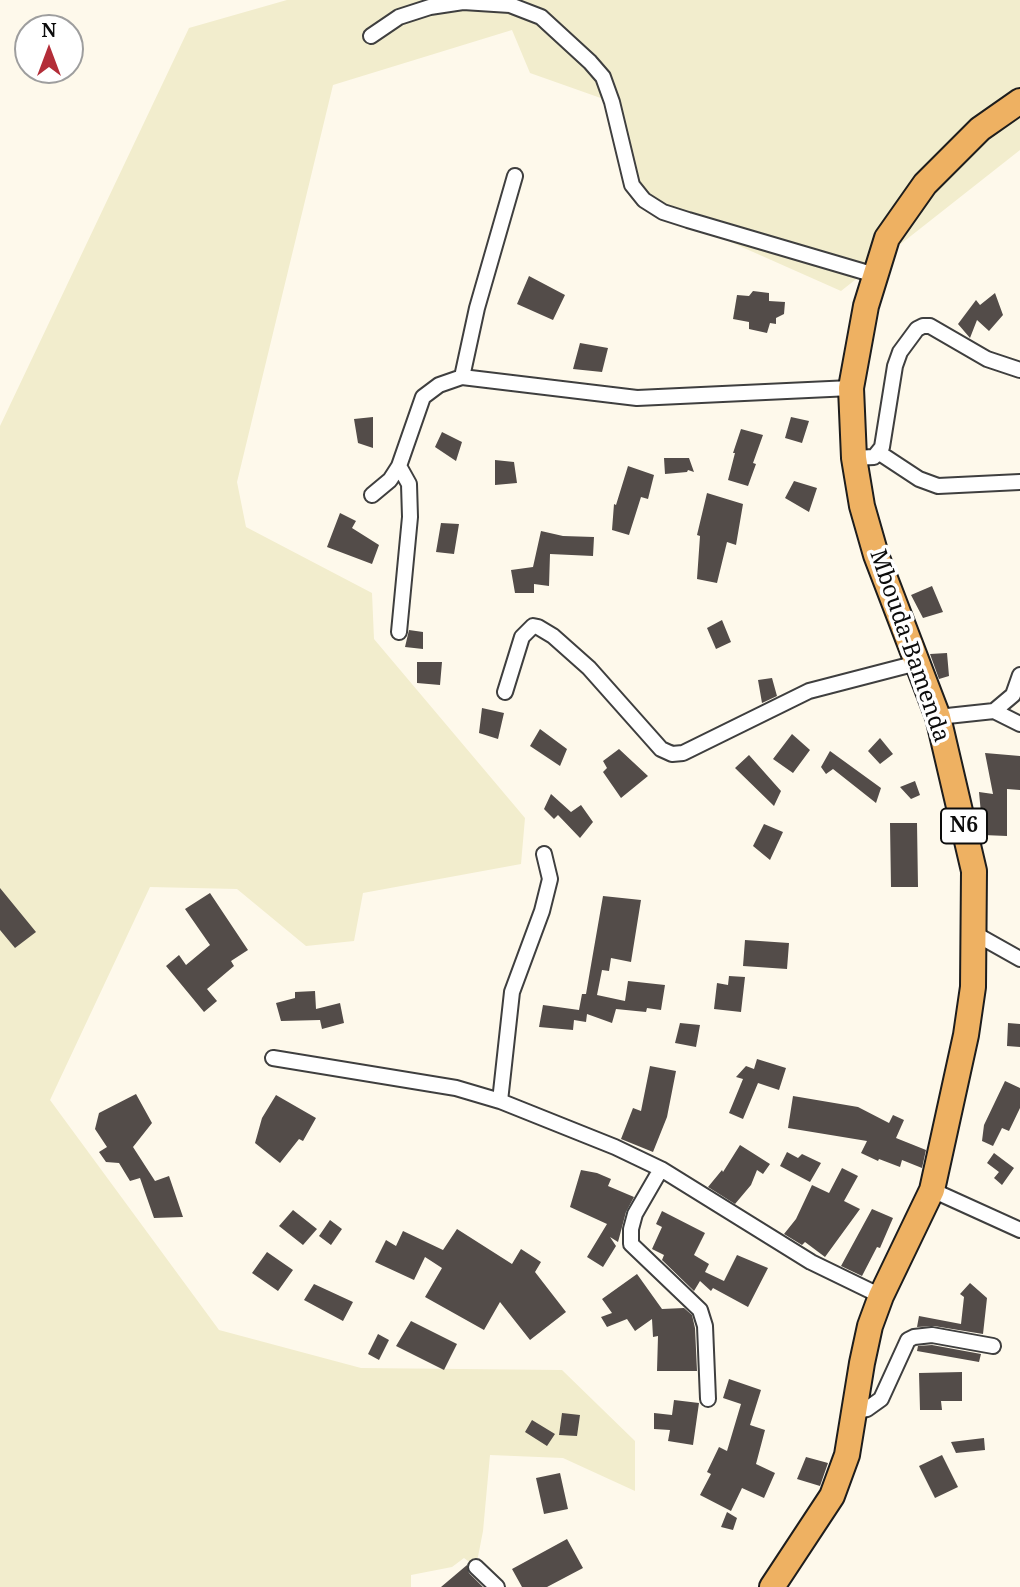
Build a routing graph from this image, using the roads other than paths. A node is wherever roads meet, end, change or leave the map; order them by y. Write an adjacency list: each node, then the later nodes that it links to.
1 (371, 36): 4 (street)
2 (1020, 101): 4 (highway, Mbouda-Bamenda / N6)
3 (515, 176): 6 (street)
4 (876, 275): 7 (highway, Mbouda-Bamenda / N6)
5 (1020, 370): 8 (street)
6 (462, 377): 7 (street); 10 (street)
7 (851, 388): 9 (highway, Mbouda-Bamenda / N6)
8 (878, 452): 9 (street); 11 (street)
9 (853, 458): 14 (highway, Mbouda-Bamenda / N6)
10 (399, 466): 12 (street); 13 (street)
11 (1020, 482)
12 (372, 495)
13 (399, 632)
14 (917, 663): 16 (street); 18 (highway, Mbouda-Bamenda / N6)
15 (1020, 675): 17 (street)
16 (505, 692)
17 (994, 711): 18 (street); 19 (street)
18 (938, 717): 21 (highway, Mbouda-Bamenda / N6)
19 (1020, 724)
20 (544, 854): 24 (street)
21 (972, 932): 22 (street); 26 (highway, Mbouda-Bamenda / N6)
22 (1020, 959)
23 (273, 1058): 24 (street)
24 (500, 1101): 25 (street)
25 (661, 1169): 28 (street); 30 (street)
26 (932, 1190): 27 (street); 28 (highway, Mbouda-Bamenda / N6)
27 (1020, 1230)
28 (881, 1296): 31 (highway, Mbouda-Bamenda / N6)
29 (993, 1346): 31 (street)
30 (708, 1399)
31 (855, 1411): 34 (highway, Mbouda-Bamenda / N6)
32 (476, 1567): 33 (street)
33 (497, 1587)
34 (772, 1587)

